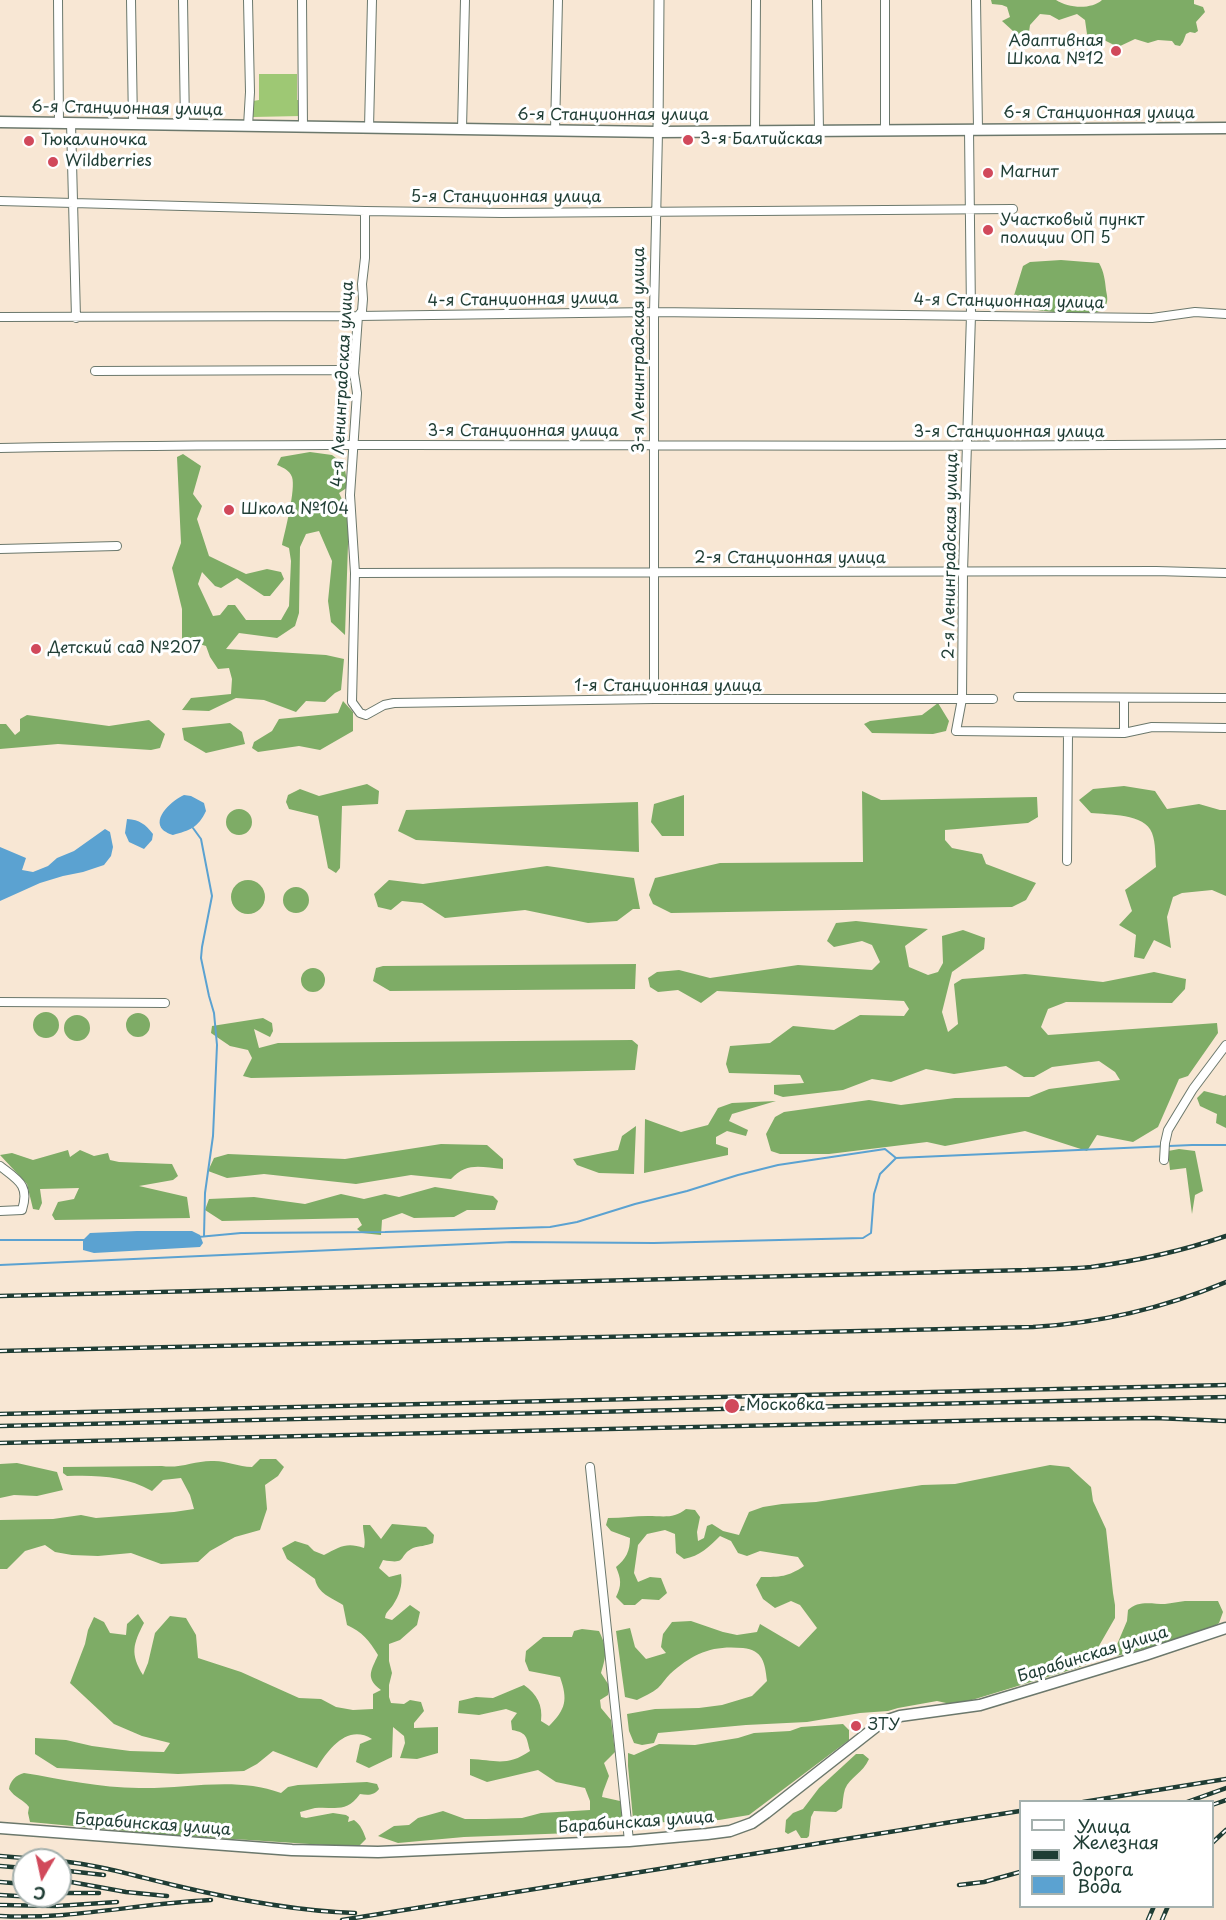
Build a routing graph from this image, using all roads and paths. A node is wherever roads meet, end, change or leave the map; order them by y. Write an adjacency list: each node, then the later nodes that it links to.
1 (57, 0): 15 (street)
2 (131, 0): 17 (street)
3 (183, 0): 18 (street)
4 (248, 0): 19 (street)
5 (302, 0): 20 (street)
6 (372, 0): 21 (street)
7 (465, 0): 23 (street)
8 (558, 0): 26 (street)
9 (658, 0): 29 (street, 3-я Ленинградская улица)
10 (756, 0): 27 (street)
11 (817, 0): 28 (street)
12 (885, 0): 25 (street)
13 (976, 0): 24 (street, 2-я Ленинградская улица)
14 (0, 122): 15 (main road, 6-я Станционная улица)
15 (59, 123): 16 (main road, 6-я Станционная улица)
16 (71, 123): 17 (main road, 6-я Станционная улица); 31 (street)
17 (133, 124): 18 (main road, 6-я Станционная улица)
18 (184, 125): 19 (main road, 6-я Станционная улица)
19 (248, 126): 20 (main road, 6-я Станционная улица)
20 (303, 127): 21 (main road, 6-я Станционная улица)
21 (369, 128): 23 (main road, 6-я Станционная улица)
22 (1226, 128): 24 (main road, 6-я Станционная улица)
23 (462, 129): 26 (main road, 6-я Станционная улица)
24 (973, 129): 25 (main road, 6-я Станционная улица); 32 (street, 2-я Ленинградская улица)
25 (885, 130): 28 (main road, 6-я Станционная улица)
26 (555, 131): 29 (main road, 6-я Станционная улица)
27 (755, 131): 28 (main road, 6-я Станционная улица); 29 (main road, 6-я Станционная улица)
28 (819, 131)
29 (658, 132): 34 (street, 3-я Ленинградская улица)
30 (0, 201): 31 (street, 5-я Станционная улица)
31 (74, 203): 35 (street, 5-я Станционная улица); 41 (street)
32 (970, 208): 33 (street, 5-я Станционная улица); 34 (street, 5-я Станционная улица); 38 (street, 2-я Ленинградская улица)
33 (1013, 208)
34 (656, 210): 35 (street, 5-я Станционная улица); 36 (street, 3-я Ленинградская улица)
35 (365, 211): 39 (street, 4-я Ленинградская улица)
36 (654, 312): 38 (street, 4-я Станционная улица); 39 (street, 4-я Станционная улица); 46 (street, 3-я Ленинградская улица)
37 (1226, 314): 38 (street, 4-я Станционная улица)
38 (971, 315): 47 (street, 2-я Ленинградская улица)
39 (358, 316): 41 (street, 4-я Станционная улица); 43 (street, 4-я Ленинградская улица)
40 (0, 317): 41 (street, 4-я Станционная улица)
41 (76, 318)
42 (95, 371): 43 (street)
43 (354, 373): 45 (street, 4-я Ленинградская улица)
44 (1226, 444): 47 (street, 3-я Станционная улица)
45 (353, 445): 46 (street, 3-я Станционная улица); 48 (street, 3-я Станционная улица); 52 (street, 4-я Ленинградская улица)
46 (654, 445): 47 (street, 3-я Станционная улица); 53 (street, 3-я Ленинградская улица)
47 (967, 447): 51 (street, 2-я Ленинградская улица)
48 (0, 448)
49 (117, 546): 50 (street)
50 (0, 549)
51 (963, 572): 53 (street, 2-я Станционная улица); 54 (street, 2-я Станционная улица); 59 (street, 2-я Ленинградская улица)
52 (355, 573): 53 (street, 2-я Станционная улица); 61 (street, 4-я Ленинградская улица)
53 (654, 573): 58 (street, 3-я Ленинградская улица)
54 (1226, 573)
55 (1018, 697): 56 (street)
56 (1124, 698): 57 (street); 63 (street)
57 (1226, 698)
58 (654, 699): 59 (street, 1-я Станционная улица); 61 (street, 1-я Станционная улица)
59 (962, 699): 60 (street, 1-я Станционная улица); 64 (street, 2-я Ленинградская улица)
60 (993, 699)
61 (352, 702)
62 (1226, 728): 63 (street)
63 (1124, 732): 64 (street)
64 (1068, 733): 65 (street)
65 (1067, 861)
66 (0, 1002): 67 (street)
67 (165, 1003)
68 (1226, 1045): 69 (street)
69 (1164, 1160)
70 (0, 1166): 71 (street)
71 (0, 1211)
72 (590, 1467): 75 (street)
73 (1226, 1628): 75 (main road, Барабинская улица)
74 (0, 1828): 75 (main road, Барабинская улица)
75 (629, 1840)

